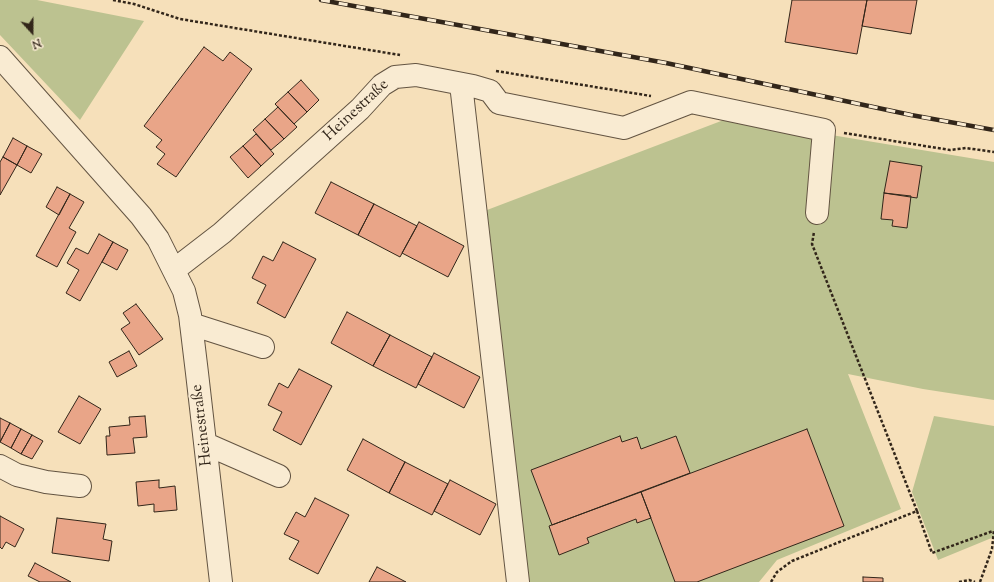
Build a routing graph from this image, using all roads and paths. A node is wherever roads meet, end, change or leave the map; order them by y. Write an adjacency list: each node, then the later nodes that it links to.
1 (0, 57): 6 (street, Heinestraße)
2 (461, 84): 3 (street, Heinestraße); 6 (street, Heinestraße); 18 (street)
3 (824, 130): 4 (path); 5 (street)
4 (994, 152)
5 (817, 213): 13 (path)
6 (174, 270): 7 (street, Heinestraße)
7 (191, 324): 8 (street); 9 (street, Heinestraße)
8 (262, 347)
9 (206, 444): 11 (street); 17 (street, Heinestraße)
10 (0, 466): 12 (street)
11 (279, 476)
12 (80, 486)
13 (917, 511): 14 (path); 19 (path)
14 (994, 530): 15 (path)
15 (990, 554): 16 (path); 22 (path)
16 (994, 554)
17 (225, 580)
18 (518, 582)
19 (771, 582)
20 (959, 582): 21 (path)
21 (975, 582)
22 (980, 582)

